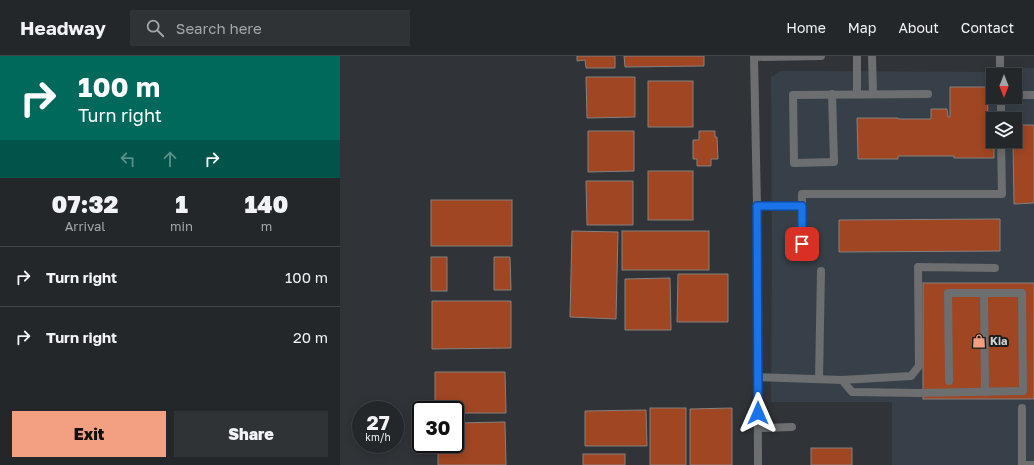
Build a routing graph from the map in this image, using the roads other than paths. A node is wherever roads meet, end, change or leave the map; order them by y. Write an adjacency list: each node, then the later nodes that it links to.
1 (754, 56): 2 (street); 14 (street)
2 (821, 56)
3 (857, 56): 8 (street)
4 (872, 56): 9 (street)
5 (1000, 56): 6 (street)
6 (1000, 68)
7 (832, 94): 7 (street); 8 (street)
8 (857, 94): 9 (street)
9 (873, 94): 10 (street)
10 (928, 94)
11 (1022, 95): 12 (street)
12 (1034, 95)
13 (1002, 148): 15 (street)
14 (757, 206): 15 (street); 20 (street)
15 (802, 206): 16 (street)
16 (802, 244)
17 (995, 268): 22 (street)
18 (821, 271): 21 (street)
19 (984, 293): 23 (street); 24 (street); 24 (street)
20 (758, 377): 21 (street); 26 (street)
21 (820, 378): 22 (street)
22 (842, 380): 24 (street)
23 (949, 381)
24 (986, 392)
25 (1022, 408): 29 (street)
26 (758, 428): 27 (street); 28 (street)
27 (792, 428)
28 (758, 465)
29 (1034, 465)

